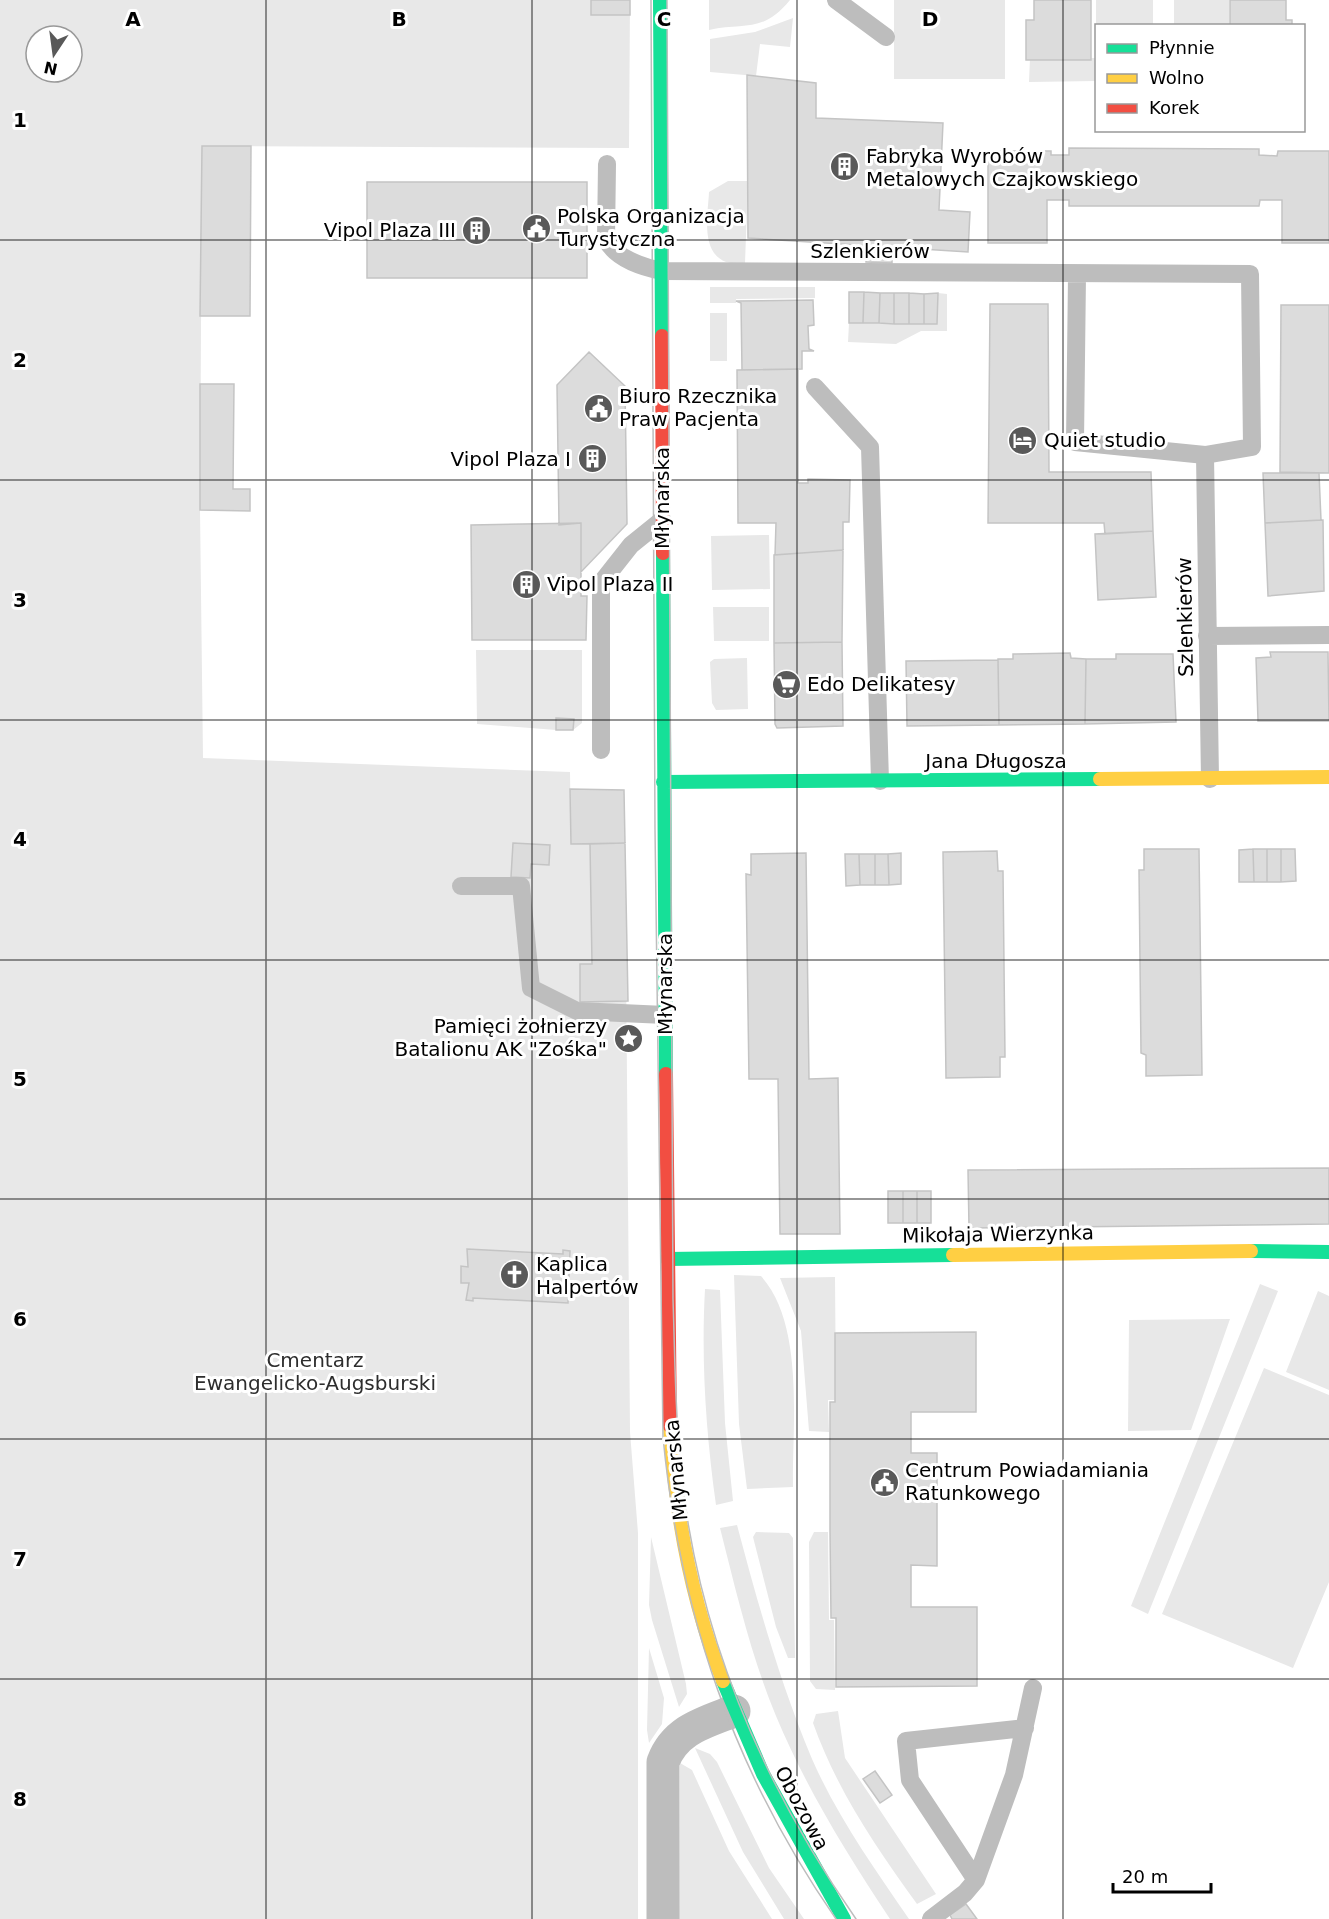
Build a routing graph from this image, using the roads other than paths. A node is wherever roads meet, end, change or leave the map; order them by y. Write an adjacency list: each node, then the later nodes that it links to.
1 (660, 0): 5 (street, Młynarska)
2 (836, 0): 3 (lane)
3 (886, 37)
4 (607, 164): 5 (lane, Szlenkierów)
5 (662, 271): 6 (lane, Szlenkierów); 9 (street, Młynarska)
6 (1077, 275): 8 (lane, Szlenkierów); 8 (lane, Szlenkierów)
7 (814, 387): 15 (lane)
8 (1205, 455): 11 (lane, Szlenkierów)
9 (662, 520): 12 (lane); 16 (street, Młynarska)
10 (1329, 635): 11 (lane)
11 (1207, 636): 14 (lane, Szlenkierów)
12 (602, 750)
13 (1329, 777): 14 (street, Jana Długosza)
14 (1210, 779): 15 (street, Jana Długosza)
15 (880, 781): 16 (street, Jana Długosza)
16 (663, 782): 18 (street, Młynarska)
17 (461, 886): 18 (lane)
18 (665, 1015): 20 (street, Młynarska)
19 (1329, 1252): 20 (street, Mikołaja Wierzynka)
20 (667, 1259): 22 (street, Młynarska)
21 (1033, 1688): 23 (lane)
22 (734, 1711): 25 (street); 26 (street, Obozowa)
23 (1025, 1728): 24 (lane); 24 (lane)
24 (976, 1880): 27 (lane)
25 (663, 1919)
26 (844, 1919)
27 (931, 1919)

